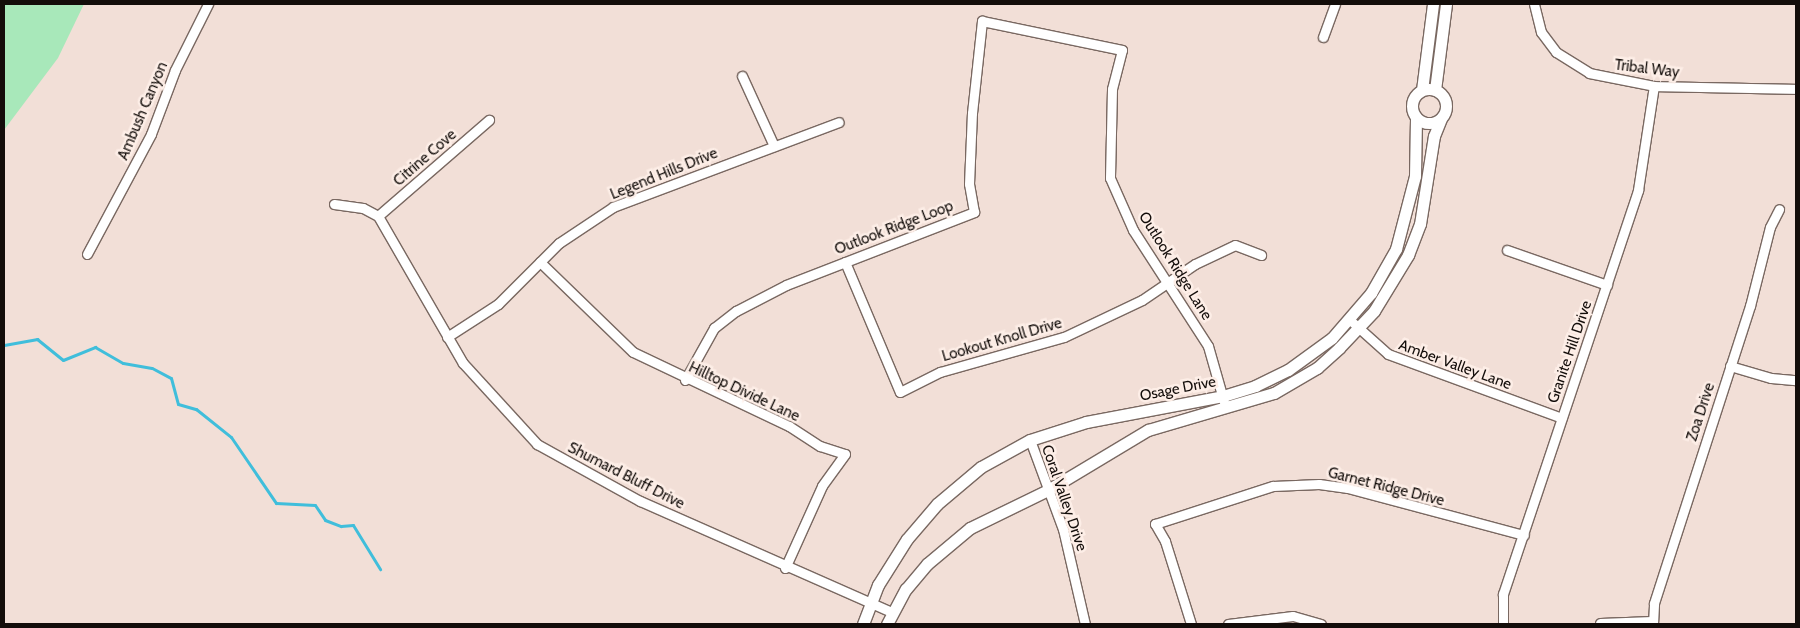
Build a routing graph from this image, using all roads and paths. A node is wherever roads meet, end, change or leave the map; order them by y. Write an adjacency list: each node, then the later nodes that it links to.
1 (208, 4): 22 (street, Ambush Canyon)
2 (1335, 4): 6 (street)
3 (1433, 4): 11 (street)
4 (1446, 4): 12 (street)
5 (1534, 4): 9 (street, Tribal Way)
6 (1323, 37)
7 (1122, 50): 25 (street, Outlook Ridge Loop); 26 (street, Outlook Ridge Lane)
8 (742, 76): 17 (street)
9 (1654, 86): 10 (street, Tribal Way); 27 (street, Granite Hill Drive)
10 (1796, 89)
11 (1422, 90): 12 (street); 13 (street)
12 (1435, 90): 14 (street)
13 (1416, 118): 14 (street); 28 (street, Osage Drive)
14 (1441, 119): 29 (street, Osage Drive)
15 (489, 120): 20 (street, Citrine Cove)
16 (839, 122): 17 (street, Legend Hills Drive)
17 (774, 146): 24 (street, Legend Hills Drive)
18 (334, 204): 20 (street)
19 (1779, 210): 31 (street, Zoa Drive)
20 (378, 216): 30 (street, Shumard Bluff Drive)
21 (1507, 250): 27 (street)
22 (87, 254)
23 (1261, 255): 26 (street, Lookout Knoll Drive)
24 (540, 262): 30 (street, Legend Hills Drive); 32 (street, Hilltop Divide Lane)
25 (845, 262): 26 (street, Lookout Knoll Drive); 32 (street, Outlook Ridge Loop)
26 (1169, 282): 34 (street, Outlook Ridge Lane)
27 (1607, 285): 35 (street, Granite Hill Drive)
28 (1350, 320): 29 (street, Amber Valley Lane); 34 (street, Osage Drive)
29 (1359, 329): 34 (street, Osage Drive); 35 (street, Amber Valley Lane)
30 (446, 337): 39 (street, Shumard Bluff Drive)
31 (1730, 366): 33 (street); 43 (street, Zoa Drive)
32 (685, 380): 39 (street, Hilltop Divide Lane)
33 (1796, 380)
34 (1224, 402): 36 (street, Osage Drive); 37 (street, Osage Drive)
35 (1562, 418): 38 (street, Granite Hill Drive)
36 (1030, 440): 37 (street, Coral Valley Drive); 40 (street, Osage Drive)
37 (1048, 490): 41 (street, Osage Drive); 46 (street, Coral Valley Drive)
38 (1524, 536): 47 (street, Garnet Ridge Drive); 50 (street, Granite Hill Drive)
39 (785, 568): 40 (street, Shumard Bluff Drive)
40 (870, 602): 41 (street, Shumard Bluff Drive); 44 (street, Osage Drive)
41 (892, 612): 45 (street, Osage Drive)
42 (1600, 623): 43 (street)
43 (1652, 623)
44 (863, 624)
45 (887, 624)
46 (1085, 624)
47 (1191, 624)
48 (1228, 624): 49 (street)
49 (1321, 624)
50 (1503, 624)

